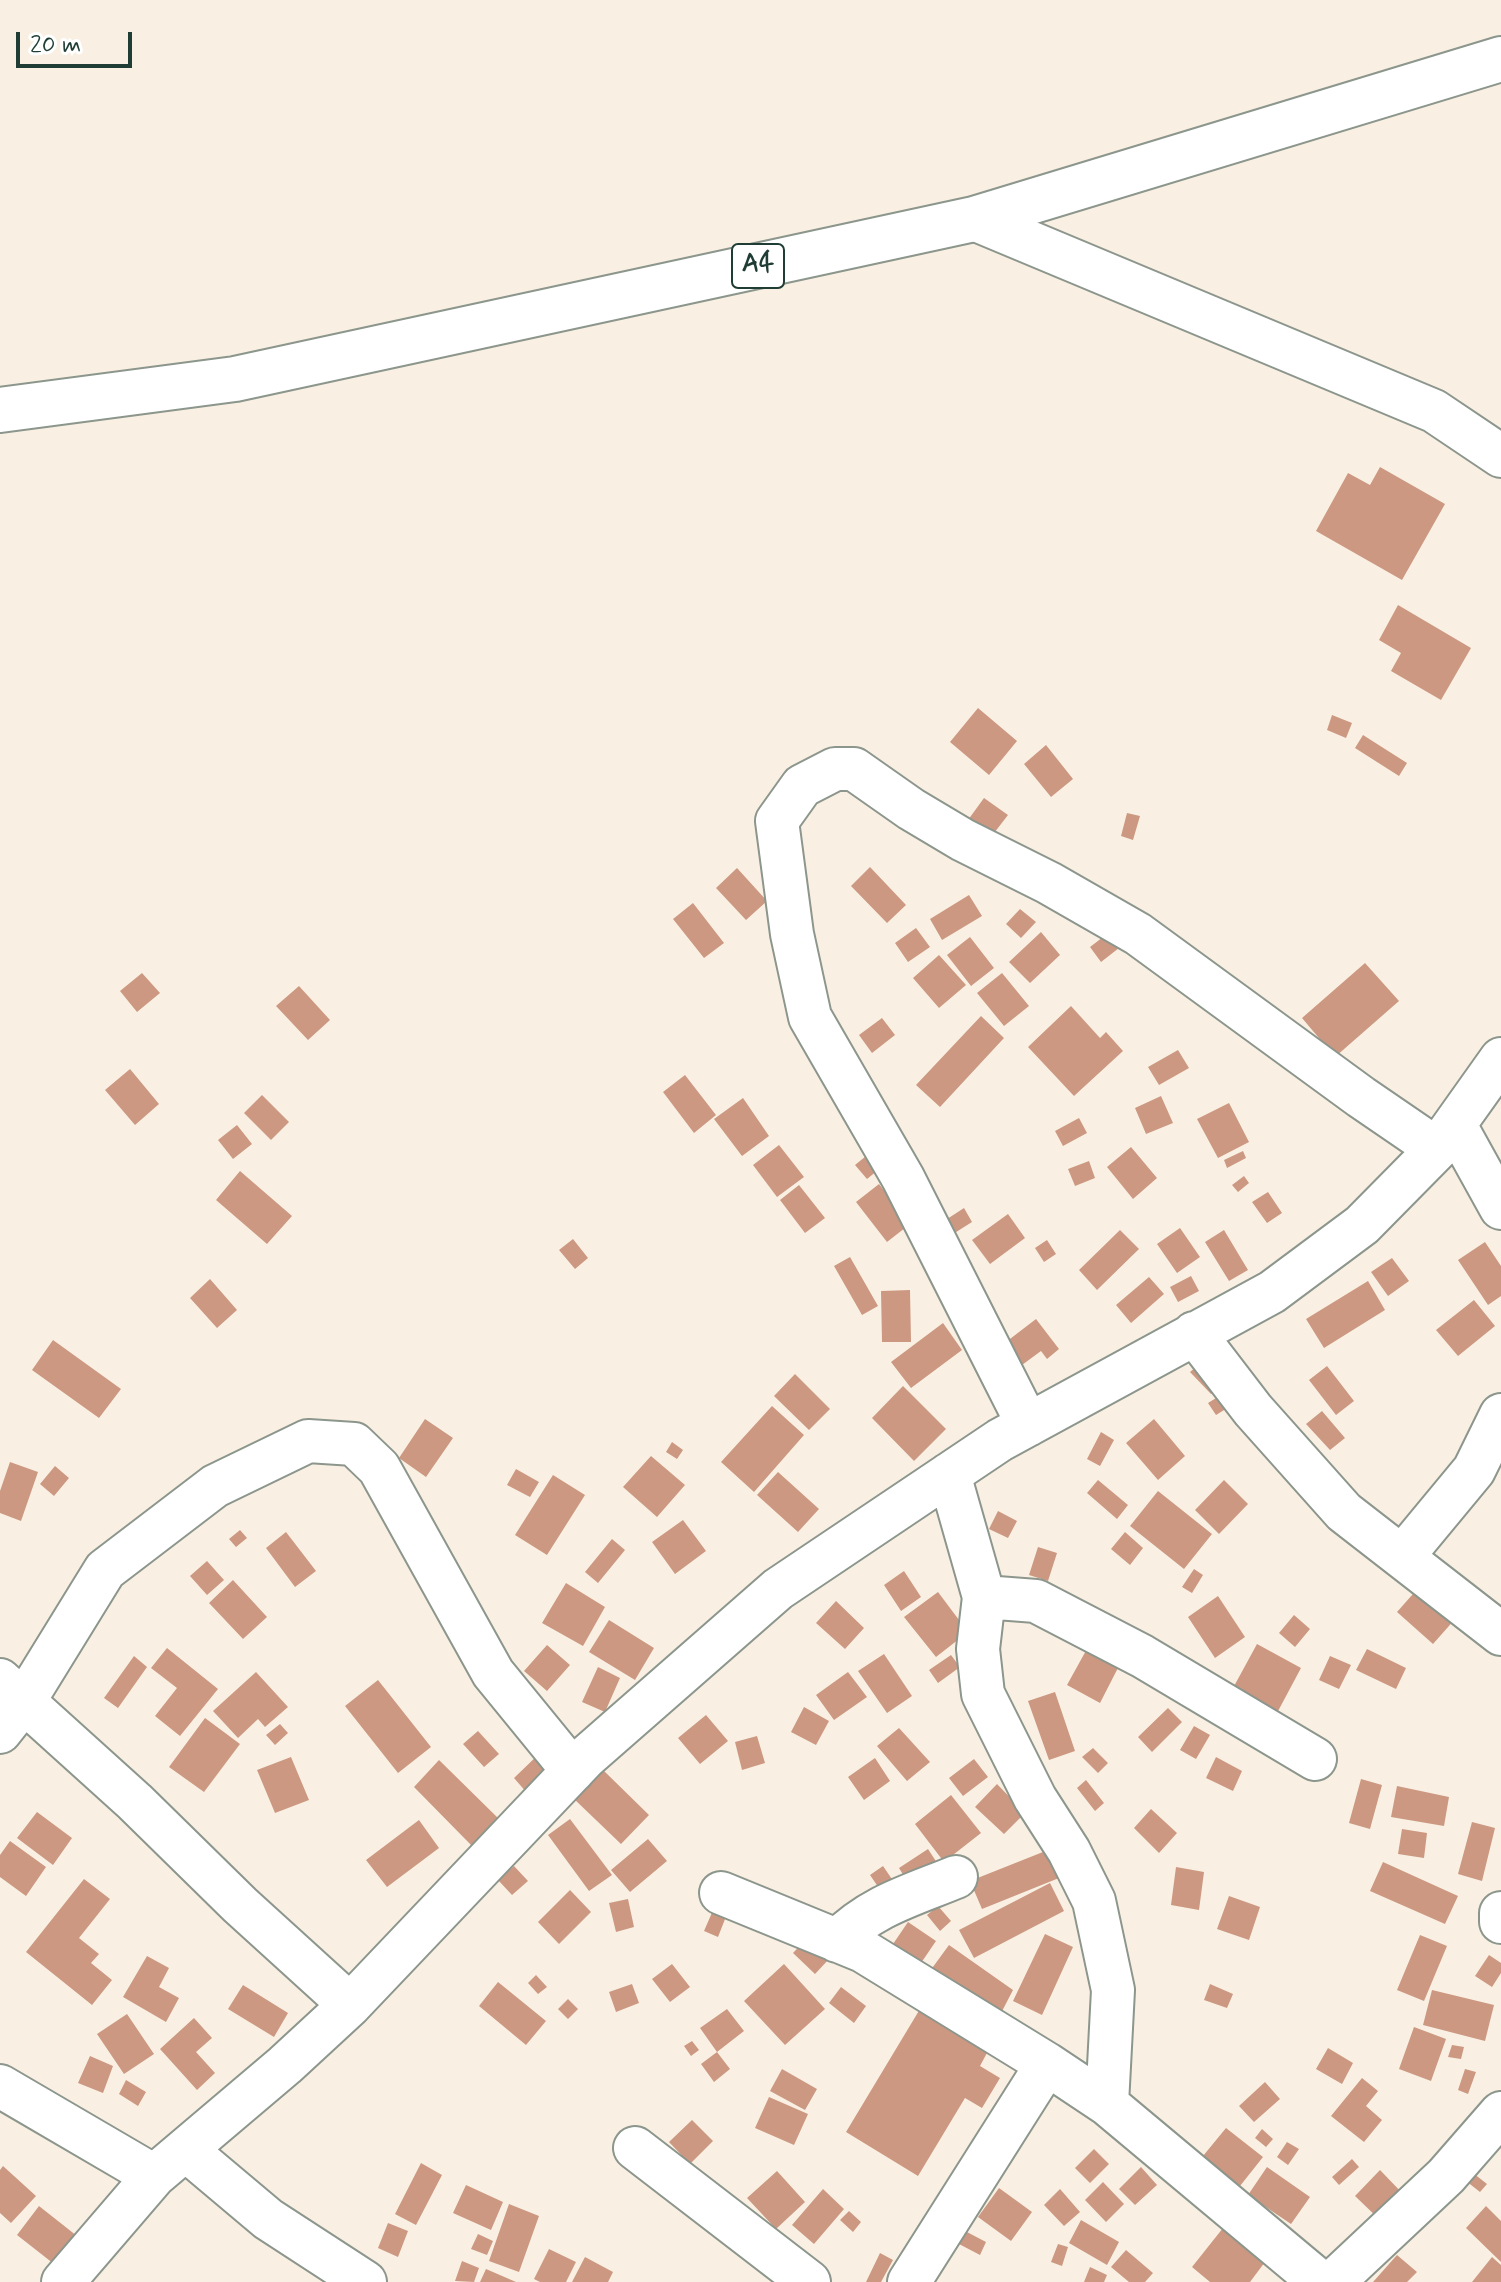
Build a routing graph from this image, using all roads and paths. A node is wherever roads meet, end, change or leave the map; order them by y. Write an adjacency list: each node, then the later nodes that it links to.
1 (1501, 59): 2 (highway, A4)
2 (974, 219): 3 (highway, A4); 4 (street)
3 (0, 410)
4 (1501, 456)
5 (1501, 1059): 6 (street)
6 (1473, 1119): 7 (street); 8 (street); 10 (street)
7 (1501, 1208)
8 (1194, 1333): 10 (street); 12 (street)
9 (1501, 1415): 12 (street)
10 (1028, 1425): 11 (street)
11 (949, 1474): 13 (street); 17 (street)
12 (1402, 1557): 14 (street)
13 (984, 1597): 16 (street); 26 (street)
14 (1501, 1634)
15 (8, 1705): 17 (street); 23 (street)
16 (1315, 1759)
17 (573, 1771): 23 (street)
18 (956, 1877): 22 (street)
19 (721, 1893): 22 (street)
20 (1501, 1913): 21 (street)
21 (1501, 1922)
22 (837, 1941): 24 (street)
23 (350, 2005): 29 (street)
24 (1047, 2064): 26 (street); 34 (street)
25 (0, 2086): 30 (street)
26 (1107, 2104): 35 (street)
27 (1501, 2113): 36 (street)
28 (635, 2148): 33 (street)
29 (186, 2150): 30 (street); 31 (street)
30 (154, 2176): 32 (street)
31 (340, 2275)
32 (63, 2282)
33 (809, 2282)
34 (909, 2282)
35 (1320, 2282)
36 (1333, 2282)

